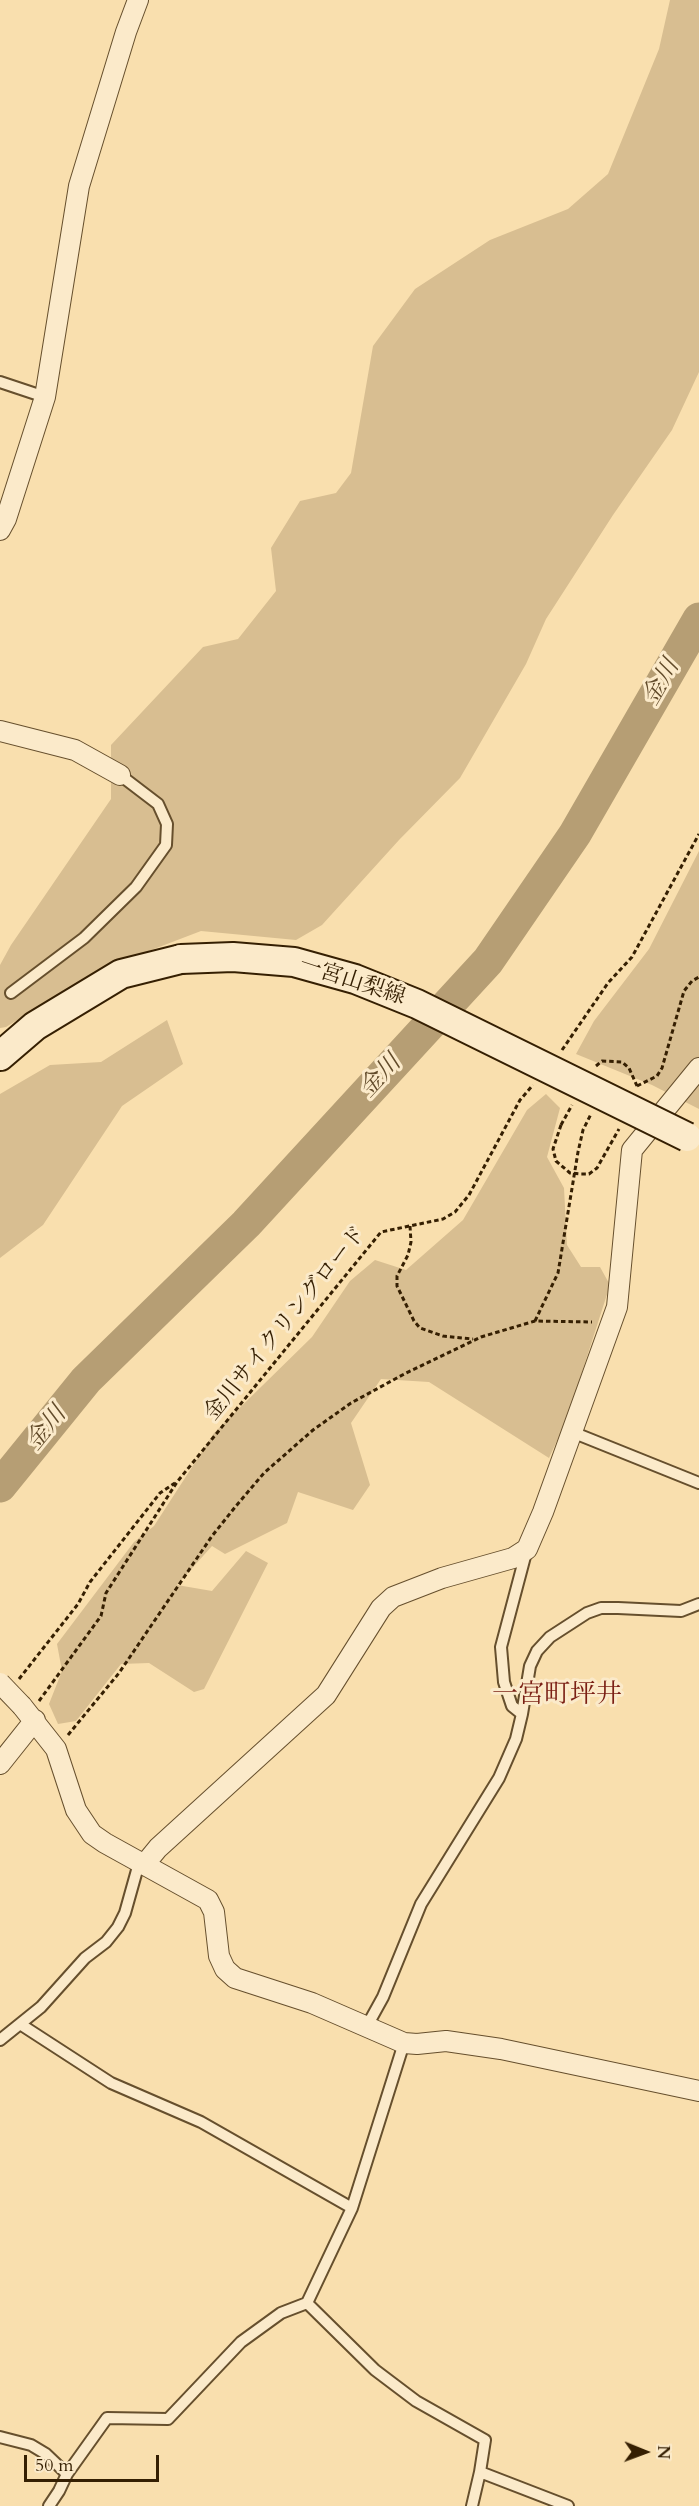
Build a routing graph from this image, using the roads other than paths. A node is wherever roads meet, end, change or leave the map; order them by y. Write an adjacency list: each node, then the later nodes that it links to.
1 (138, 0): 3 (street)
2 (0, 382): 3 (lane)
3 (45, 397): 4 (street)
4 (2, 522)
5 (0, 731): 6 (street)
6 (120, 775): 7 (lane)
7 (11, 993)
8 (0, 1056): 10 (main road, 一宮山梨線, bridge)
9 (699, 1068): 11 (street)
10 (693, 1140)
11 (572, 1432): 12 (lane); 13 (street)
12 (699, 1483)
13 (527, 1549): 17 (lane); 19 (street)
14 (699, 1604): 17 (lane)
15 (7, 1684): 16 (street, bridge)
16 (28, 1713): 18 (street); 19 (street)
17 (522, 1714): 21 (lane)
18 (0, 1764)
19 (142, 1864): 20 (lane); 21 (street)
20 (20, 2024): 22 (lane); 25 (lane)
21 (367, 2026): 23 (street)
22 (0, 2040)
23 (404, 2043): 24 (street); 25 (lane)
24 (699, 2091)
25 (352, 2208): 26 (lane)
26 (307, 2303): 28 (lane); 29 (lane)
27 (0, 2437): 29 (lane)
28 (480, 2472): 31 (lane); 32 (lane)
29 (67, 2474): 30 (lane)
30 (49, 2506)
31 (472, 2506)
32 (568, 2506)

